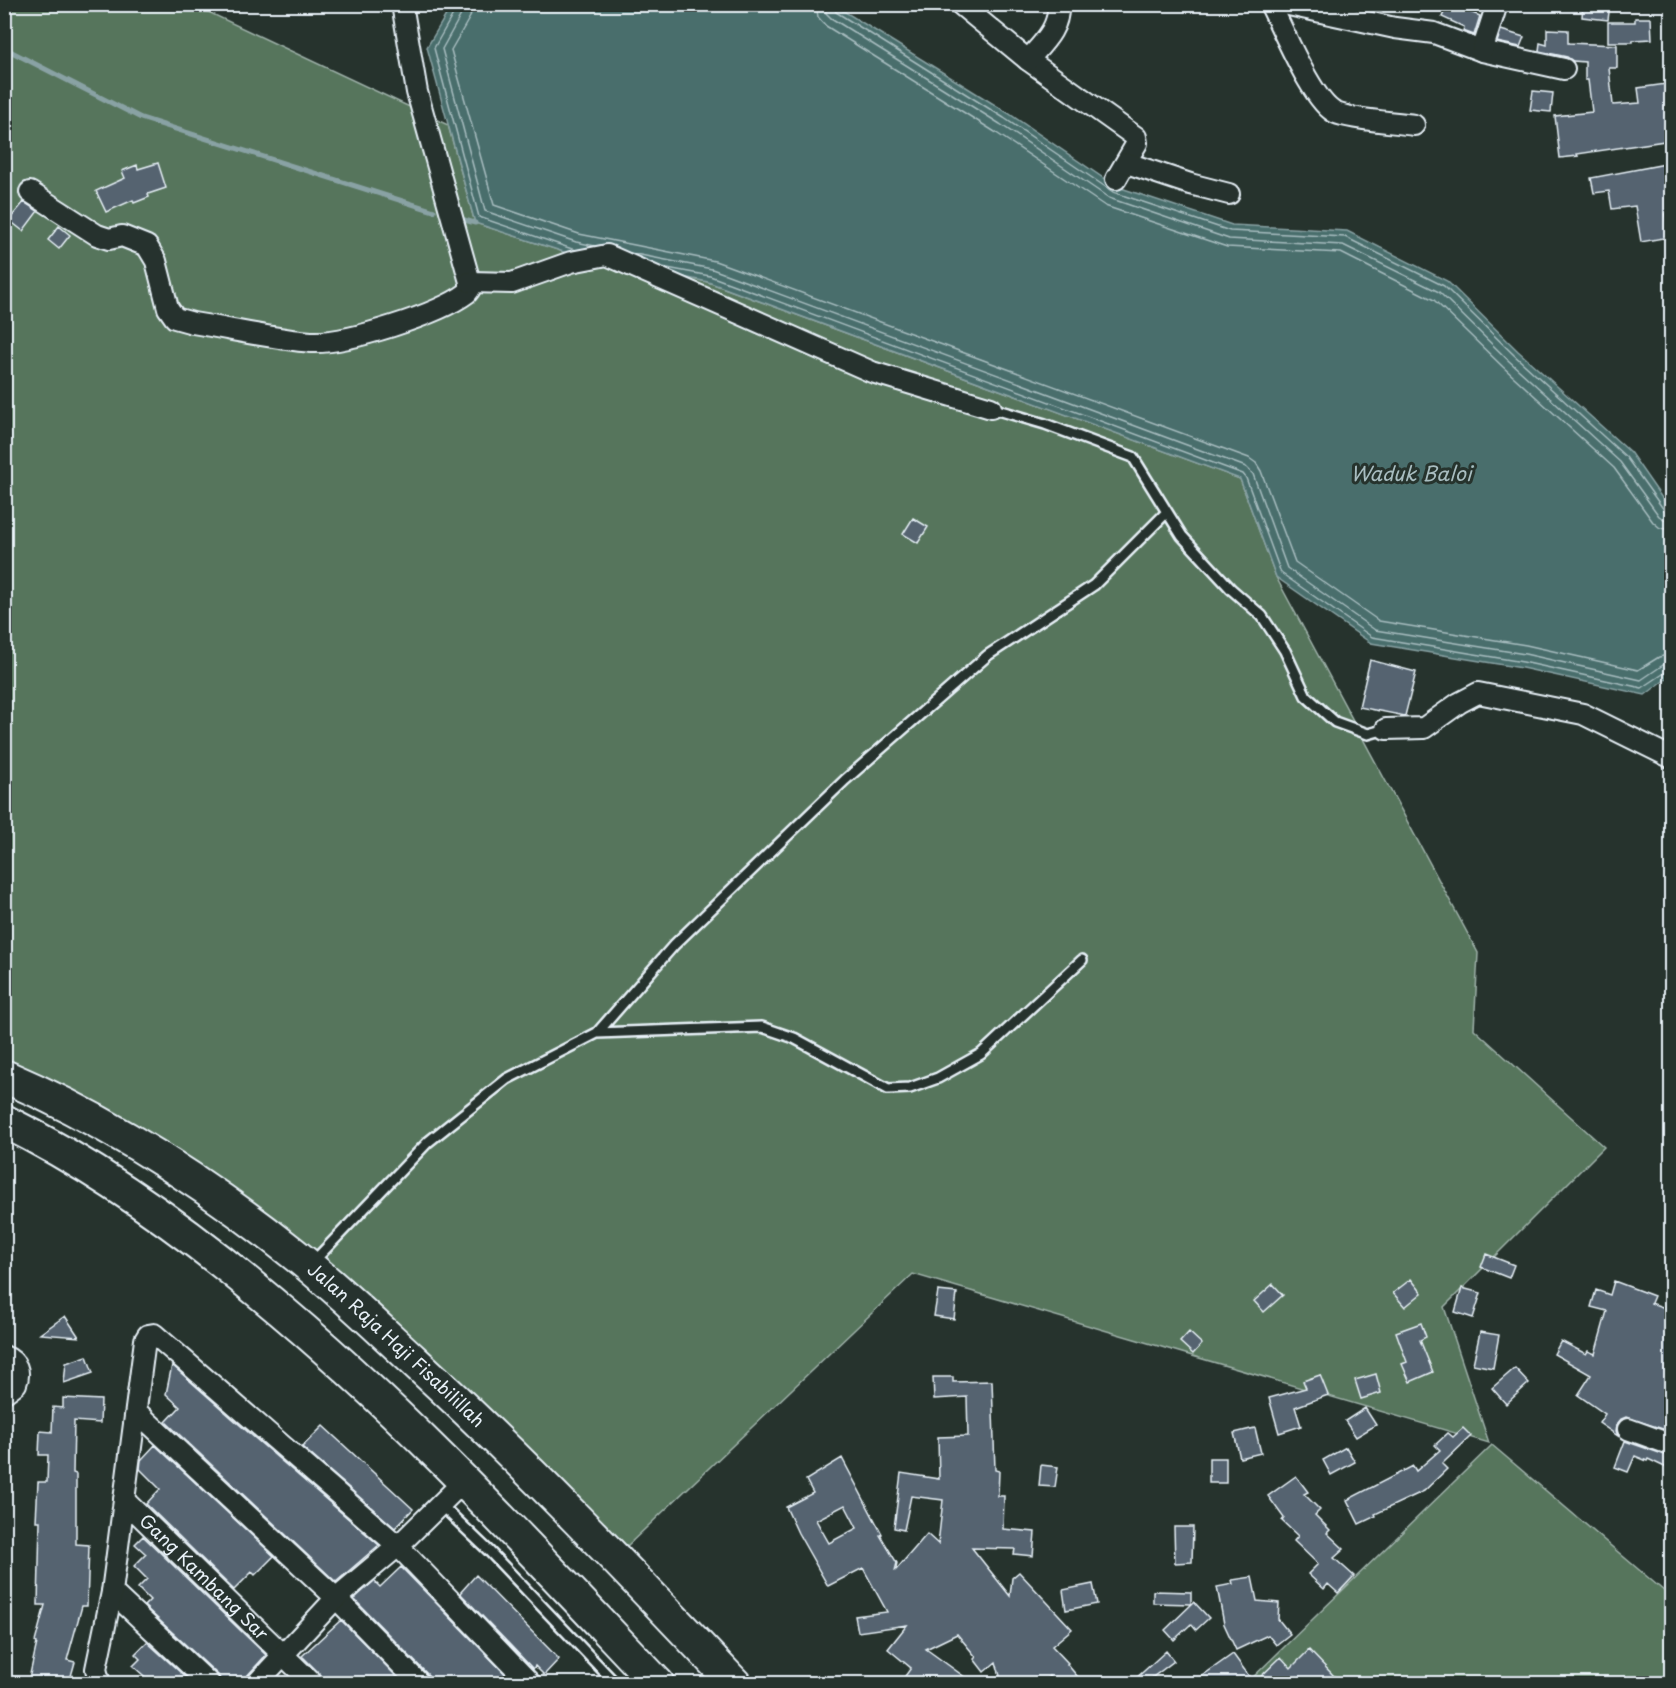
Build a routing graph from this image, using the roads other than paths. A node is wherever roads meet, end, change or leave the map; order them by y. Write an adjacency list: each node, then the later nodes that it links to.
1 (402, 4): 13 (street)
2 (960, 4): 8 (street)
3 (1058, 4): 8 (street)
4 (1270, 4): 10 (street)
5 (1284, 4): 7 (street)
6 (1497, 4): 7 (street)
7 (1482, 51): 9 (street)
8 (1028, 60): 12 (street)
9 (1564, 69)
10 (1414, 125)
11 (30, 192): 13 (street)
12 (1229, 194)
13 (470, 282): 14 (street)
14 (991, 408): 15 (lane)
15 (1167, 512): 16 (lane); 19 (lane)
16 (1386, 729): 17 (street)
17 (1671, 758)
18 (1082, 960): 19 (lane)
19 (597, 1033): 24 (lane)
20 (4, 1053): 22 (main road)
21 (4, 1076): 22 (main road, Jalan Raja Haji Fisabilillah)
22 (56, 1098): 24 (main road, Jalan Raja Haji Fisabilillah)
23 (7, 1126): 30 (main road)
24 (309, 1266): 45 (main road, Jalan Raja Haji Fisabilillah)
25 (4, 1356): 26 (street)
26 (4, 1393)
27 (135, 1411): 31 (street); 33 (street); 35 (street)
28 (1628, 1429): 29 (street)
29 (1671, 1445)
30 (465, 1480): 32 (street); 44 (main road)
31 (124, 1500): 34 (street); 36 (street, Gang Kambang Sar)
32 (440, 1504): 33 (street); 43 (lane)
33 (398, 1546): 35 (street); 42 (street)
34 (112, 1592): 37 (street); 38 (street)
35 (336, 1598): 36 (street); 41 (street)
36 (284, 1653): 39 (street); 40 (street, Gang Kambang Sar)
37 (100, 1683)
38 (210, 1683)
39 (256, 1683)
40 (313, 1683)
41 (420, 1683)
42 (531, 1683)
43 (616, 1683)
44 (658, 1683)
45 (735, 1683)

